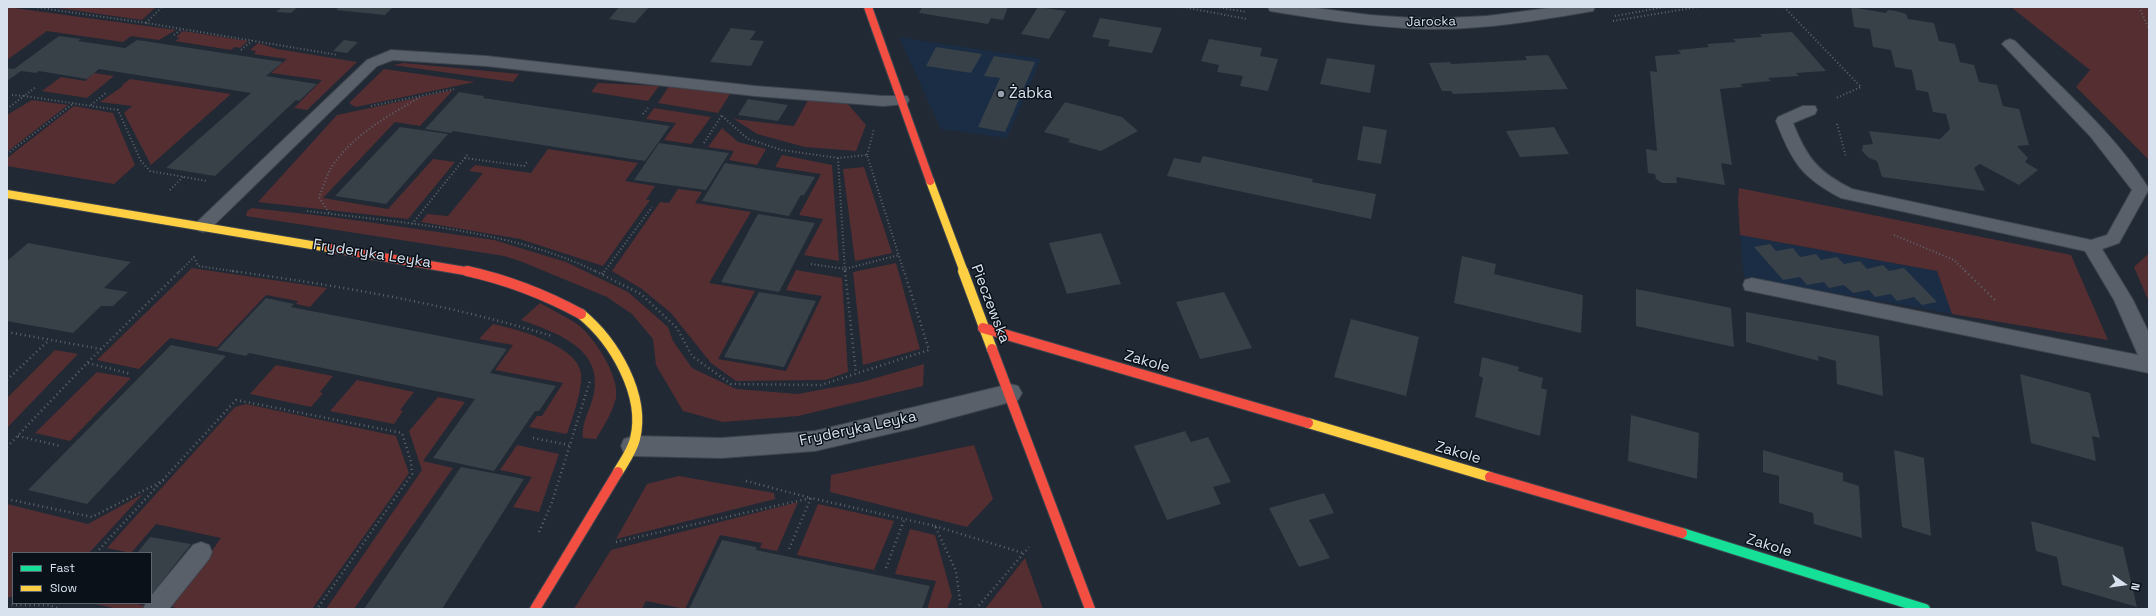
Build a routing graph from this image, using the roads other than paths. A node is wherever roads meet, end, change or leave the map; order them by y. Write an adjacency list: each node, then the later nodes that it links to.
1 (868, 7): 5 (street, Pieczewska)
2 (1276, 7): 3 (street, Jarocka)
3 (1587, 7)
4 (2010, 44): 9 (lane)
5 (901, 100): 8 (lane); 11 (street, Pieczewska)
6 (1809, 110): 9 (lane)
7 (7, 194): 8 (street, Fryderyka Leyka)
8 (203, 226): 15 (street, Fryderyka Leyka)
9 (2091, 246): 12 (lane)
10 (1752, 285): 13 (lane)
11 (983, 328): 14 (street, Pieczewska); 20 (street, Zakole)
12 (2149, 359)
13 (2149, 365)
14 (1010, 393): 15 (street, Fryderyka Leyka); 19 (street, Pieczewska)
15 (632, 446): 18 (street, Fryderyka Leyka)
16 (201, 552): 17 (lane)
17 (155, 609)
18 (535, 609)
19 (1090, 609)
20 (1924, 609)

